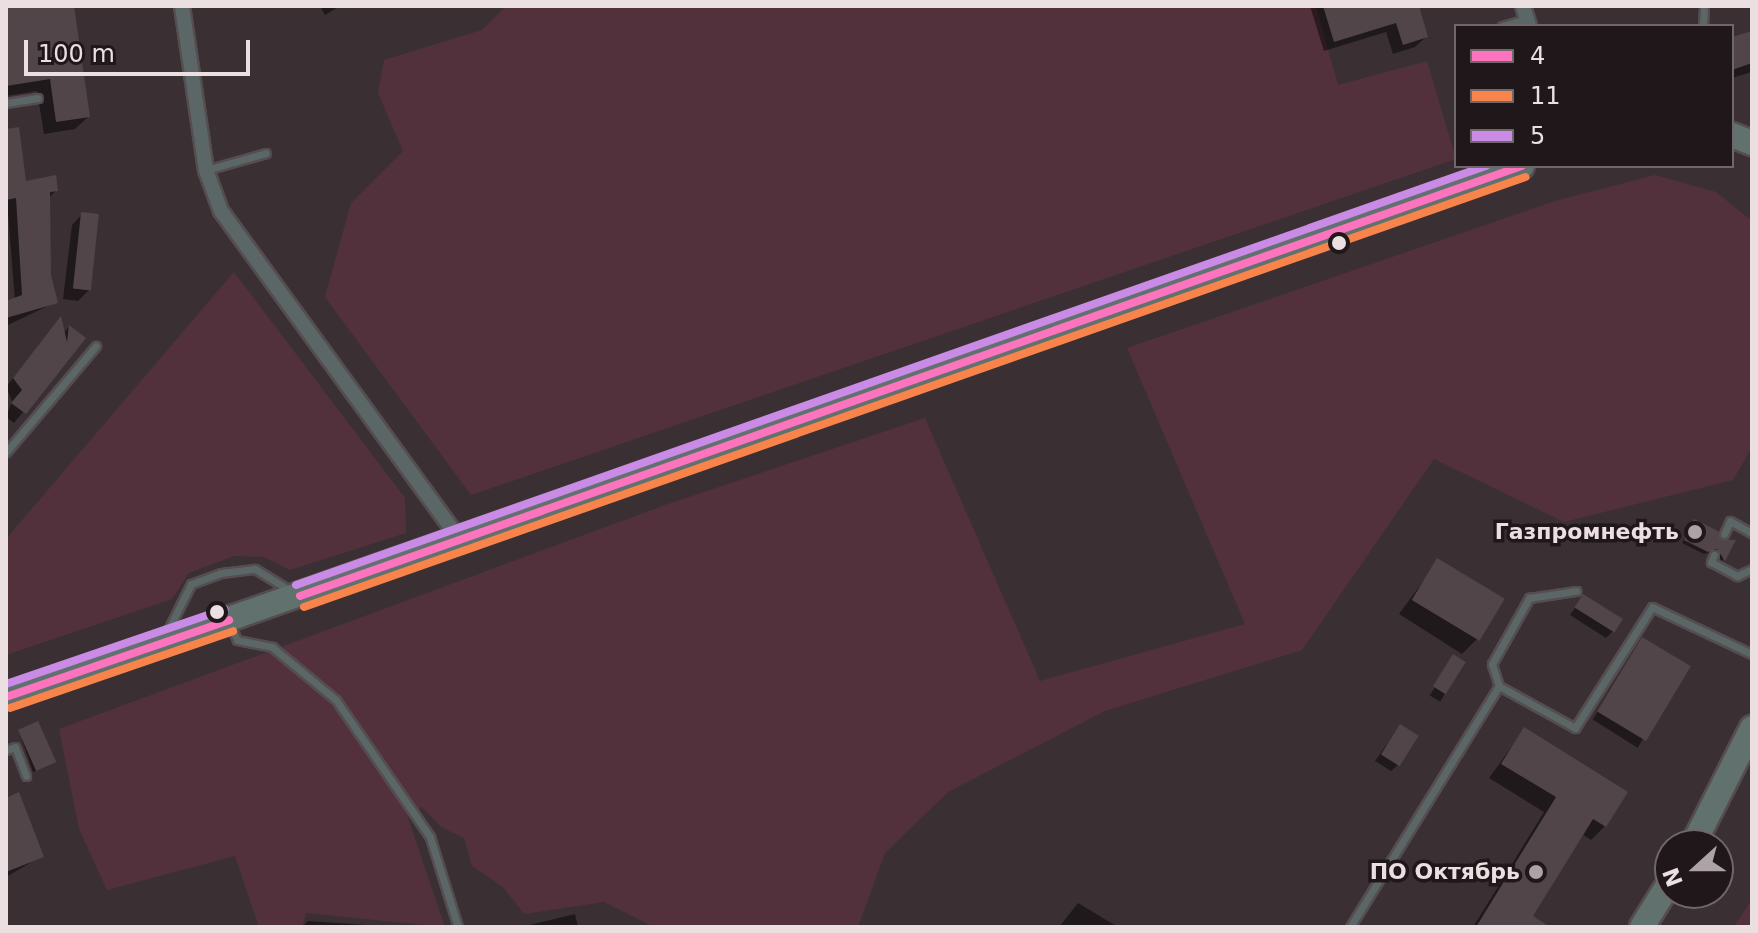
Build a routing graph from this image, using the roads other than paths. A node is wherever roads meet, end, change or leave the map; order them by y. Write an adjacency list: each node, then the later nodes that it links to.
1 (182, 6): 6 (street)
2 (38, 98): 3 (lane)
3 (6, 103)
4 (266, 153): 6 (lane)
5 (1516, 168): 11 (main road)
6 (206, 170): 11 (street)
7 (96, 346): 8 (lane)
8 (6, 452)
9 (1752, 533): 10 (lane)
10 (1724, 534)
11 (459, 538): 15 (main road)
12 (1714, 555): 13 (lane)
13 (1752, 569)
14 (1576, 591): 19 (lane)
15 (300, 596): 16 (main road); 17 (lane)
16 (229, 620): 17 (main road); 26 (lane)
17 (161, 643): 20 (main road)
18 (1752, 654): 19 (lane)
19 (1499, 686): 27 (lane)
20 (6, 697)
21 (1752, 728): 24 (main road)
22 (6, 750): 23 (lane)
23 (26, 776)
24 (1701, 829)
25 (1654, 908): 28 (main road)
26 (458, 927)
27 (1350, 927)
28 (1642, 927)

